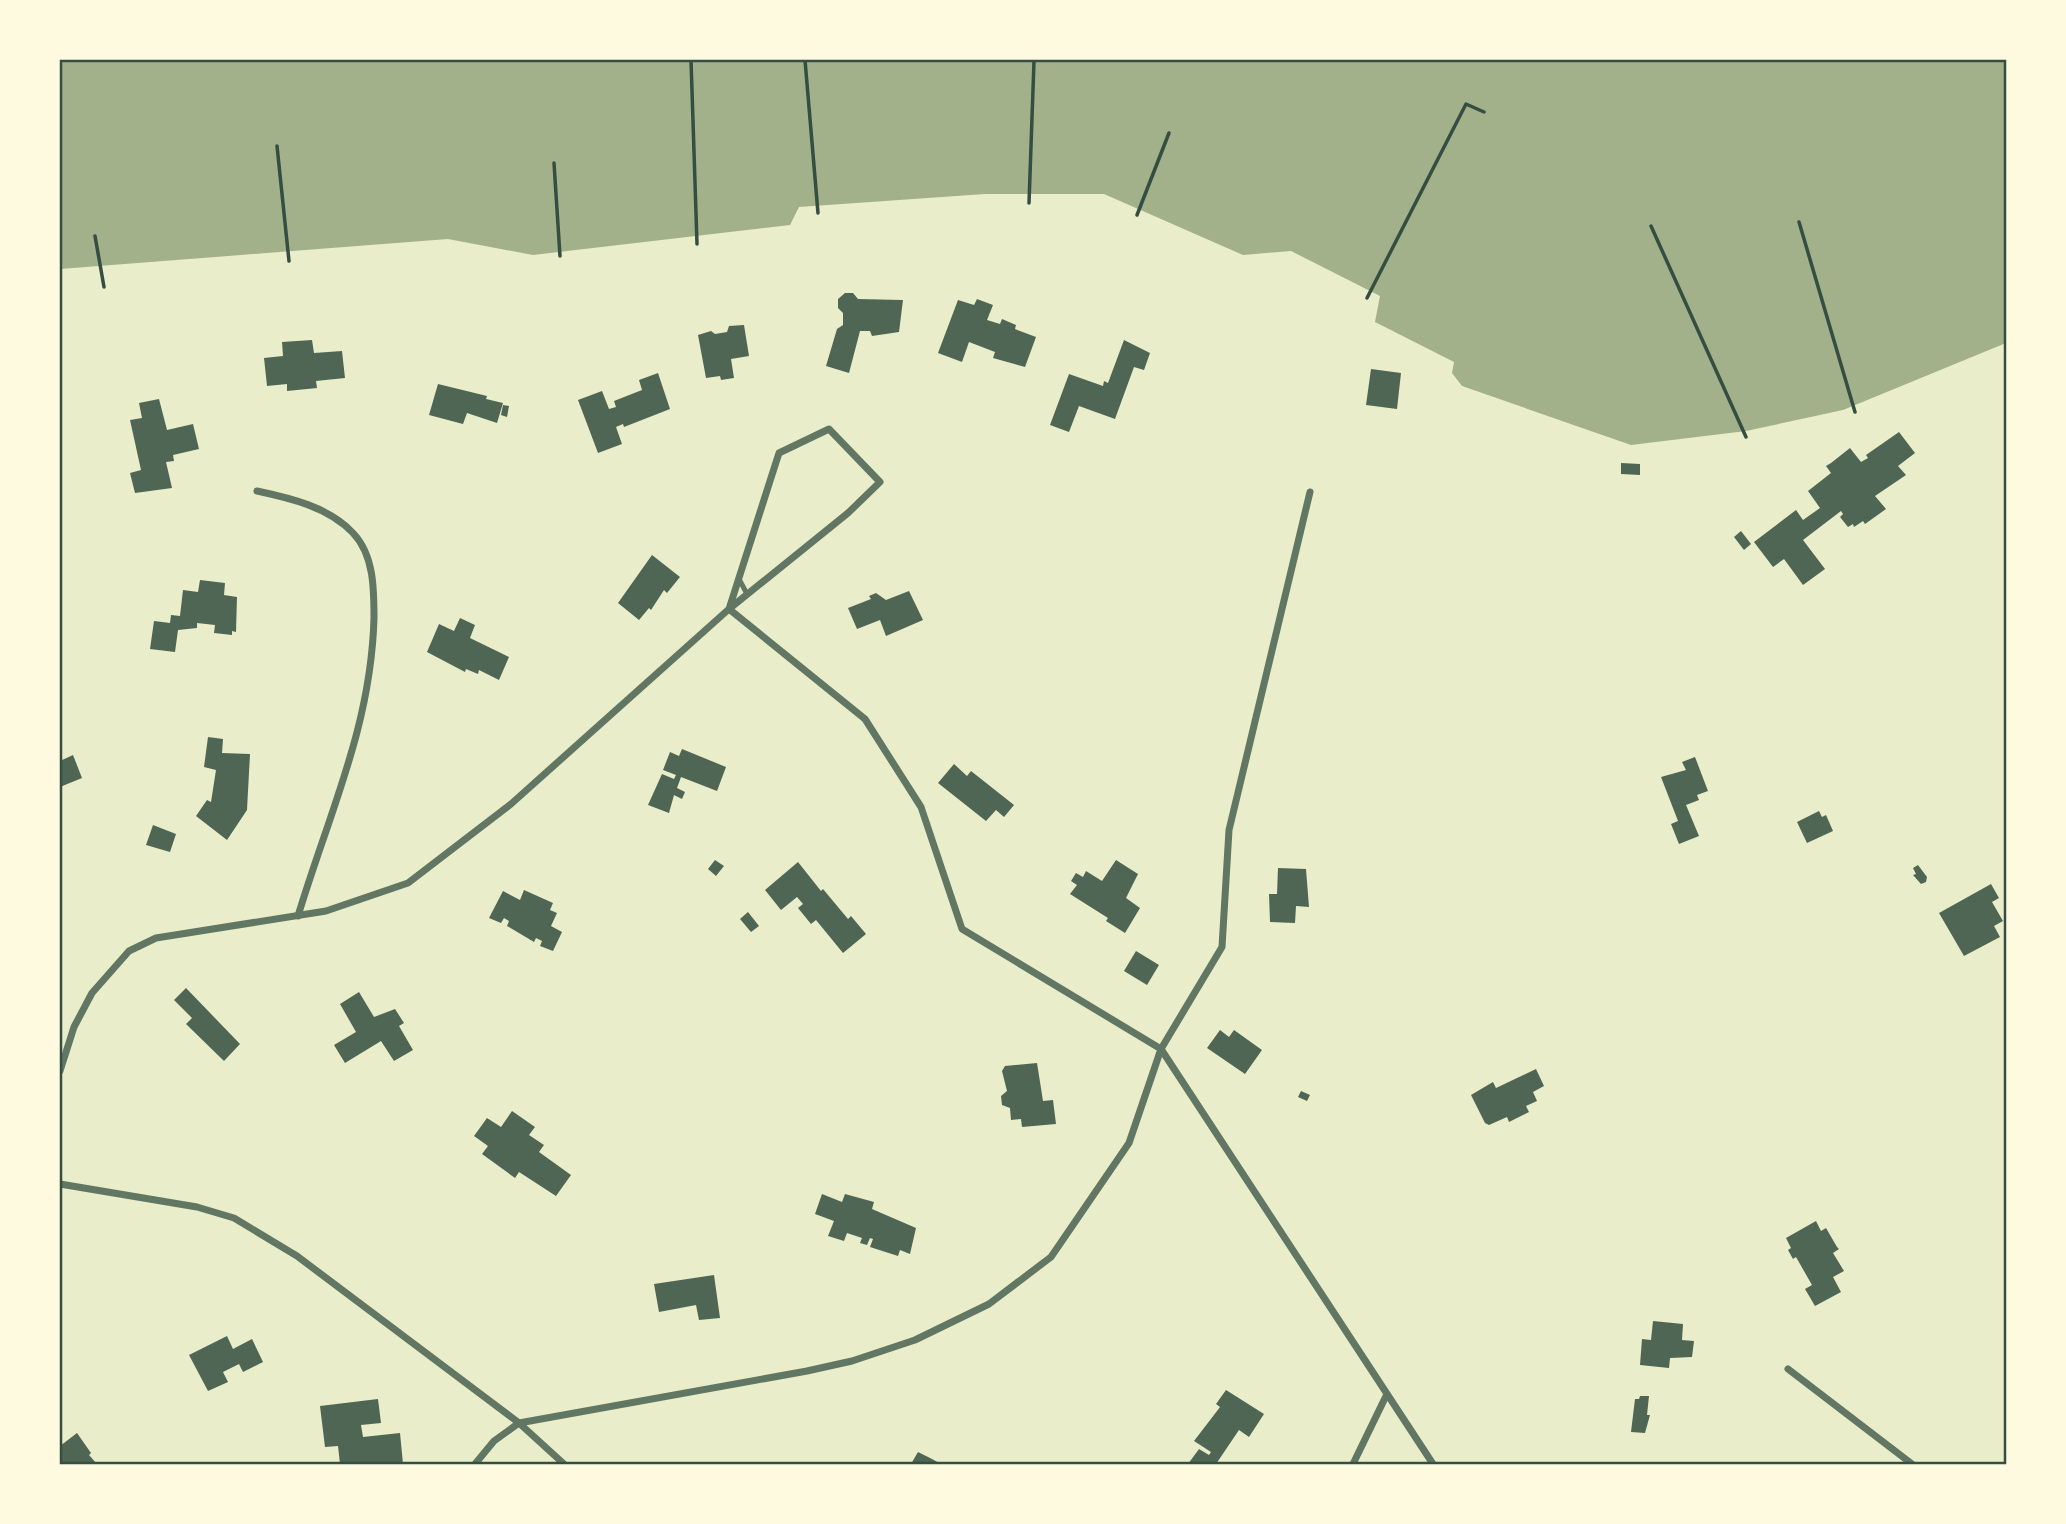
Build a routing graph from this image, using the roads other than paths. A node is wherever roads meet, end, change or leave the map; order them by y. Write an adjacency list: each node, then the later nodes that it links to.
1 (257, 491): 6 (street)
2 (1310, 492): 7 (street)
3 (738, 578): 4 (lane); 4 (street); 5 (street)
4 (747, 594): 5 (street)
5 (729, 609): 6 (street); 7 (street)
6 (298, 916): 8 (street)
7 (1161, 1049): 11 (street); 12 (street)
8 (60, 1070)
9 (60, 1184): 12 (street)
10 (1787, 1369): 17 (street)
11 (1386, 1396): 15 (street); 16 (street)
12 (519, 1423): 13 (street); 14 (street)
13 (475, 1465)
14 (564, 1465)
15 (1353, 1465)
16 (1433, 1465)
17 (1912, 1465)

